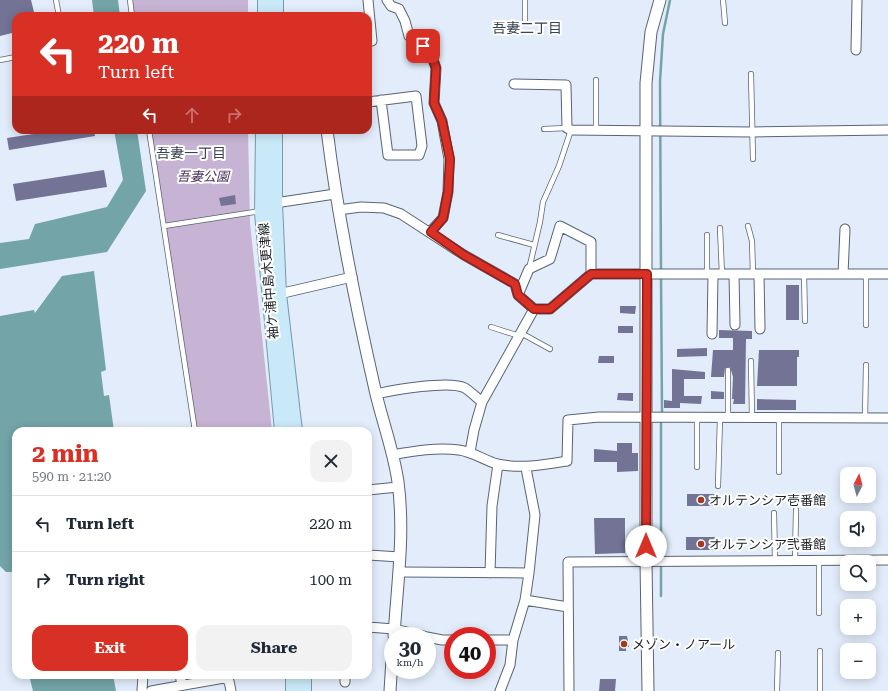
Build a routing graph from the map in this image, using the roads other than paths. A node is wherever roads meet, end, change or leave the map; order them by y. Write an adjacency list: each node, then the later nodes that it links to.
1 (56, 0): 11 (lane)
2 (130, 0): 12 (lane)
3 (265, 0): 13 (main road)
4 (276, 0): 14 (main road)
5 (368, 0): 15 (street)
6 (387, 0): 45 (street)
7 (525, 0): 16 (lane)
8 (660, 0): 30 (street)
9 (723, 0): 17 (lane)
10 (857, 0): 18 (street)
11 (58, 12)
12 (132, 12)
13 (265, 12)
14 (276, 12)
15 (369, 12)
16 (525, 20)
17 (725, 23)
18 (856, 50)
19 (12, 58): 20 (lane)
20 (0, 60)
21 (751, 74): 31 (lane)
22 (596, 80): 29 (lane)
23 (514, 84): 27 (street)
24 (380, 100): 24 (street); 25 (street)
25 (372, 101)
26 (544, 129): 27 (lane)
27 (569, 129): 29 (street); 48 (lane)
28 (888, 130): 31 (street)
29 (596, 131): 30 (street)
30 (647, 131): 31 (street); 51 (street)
31 (753, 132): 36 (lane)
32 (150, 134): 41 (lane)
33 (263, 134): 40 (main road, 袖ケ浦中島木更津線)
34 (275, 134): 38 (main road, 袖ケ浦中島木更津線)
35 (328, 134): 37 (street)
36 (753, 159)
37 (335, 194): 38 (street); 39 (street)
38 (275, 203): 60 (main road, 袖ケ浦中島木更津線)
39 (338, 210): 45 (street); 59 (street)
40 (262, 211): 41 (lane); 84 (main road, 袖ケ浦中島木更津線)
41 (164, 226): 83 (lane)
42 (748, 226): 54 (lane)
43 (720, 228): 52 (lane)
44 (845, 229): 56 (street)
45 (431, 232): 61 (street)
46 (707, 235): 52 (lane)
47 (498, 236): 48 (lane)
48 (534, 246): 49 (lane)
49 (529, 269): 50 (street); 61 (street)
50 (591, 274): 51 (street); 62 (street)
51 (647, 274): 52 (street); 76 (street)
52 (714, 274): 53 (street); 69 (street)
53 (734, 274): 54 (street); 64 (street)
54 (756, 274): 55 (street); 67 (street)
55 (804, 274): 56 (street); 63 (lane)
56 (843, 274): 57 (street)
57 (866, 274): 58 (street); 65 (lane)
58 (888, 274)
59 (352, 277): 60 (street); 74 (street)
60 (279, 294): 85 (main road, 袖ケ浦中島木更津線)
61 (518, 295): 62 (street)
62 (534, 309): 68 (street)
63 (805, 322)
64 (735, 325)
65 (866, 325)
66 (491, 327): 68 (lane)
67 (760, 329)
68 (520, 334): 70 (lane); 75 (street)
69 (712, 334)
70 (550, 350)
71 (751, 361): 79 (lane)
72 (866, 366): 81 (lane)
73 (728, 370): 78 (lane)
74 (376, 394): 75 (street); 87 (street)
75 (482, 402): 86 (street)
76 (647, 418): 77 (street); 90 (street); 103 (street)
77 (696, 418): 78 (street); 89 (lane)
78 (724, 418): 79 (street); 92 (lane)
79 (752, 418): 80 (street)
80 (780, 418): 81 (street); 91 (lane)
81 (865, 418): 82 (street)
82 (888, 418)
83 (194, 427)
84 (282, 427)
85 (295, 427)
86 (470, 452): 87 (street); 88 (street)
87 (392, 455): 93 (street)
88 (498, 464): 90 (street); 105 (street)
89 (697, 467)
90 (526, 468): 106 (street)
91 (779, 472)
92 (718, 486)
93 (398, 487): 94 (street); 98 (street)
94 (372, 490)
95 (796, 510): 100 (lane)
96 (774, 513): 99 (lane)
97 (372, 555): 98 (street)
98 (400, 557): 104 (street)
99 (774, 560): 100 (street); 103 (street)
100 (795, 560): 101 (street)
101 (819, 560): 102 (street); 109 (lane)
102 (888, 560)
103 (646, 561): 108 (street); 133 (street)
104 (400, 572): 105 (street); 110 (street)
105 (490, 573): 106 (street)
106 (529, 573): 107 (street)
107 (525, 600): 108 (street); 114 (street)
108 (568, 607): 132 (street)
109 (819, 613)
110 (394, 627)
111 (372, 628): 112 (street)
112 (384, 630)
113 (496, 640): 114 (street)
114 (513, 640): 131 (street)
115 (820, 651): 135 (lane)
116 (778, 653): 134 (lane)
117 (143, 679): 125 (street)
118 (181, 679): 124 (street)
119 (198, 679): 124 (street)
120 (228, 679): 127 (street)
121 (293, 679): 128 (main road)
122 (304, 679): 129 (main road)
123 (391, 679): 130 (street)
124 (182, 685): 126 (street)
125 (142, 691)
126 (151, 691)
127 (231, 691)
128 (293, 691)
129 (304, 691)
130 (390, 691)
131 (500, 691)
132 (569, 691)
133 (648, 691)
134 (777, 691)
135 (820, 691)

